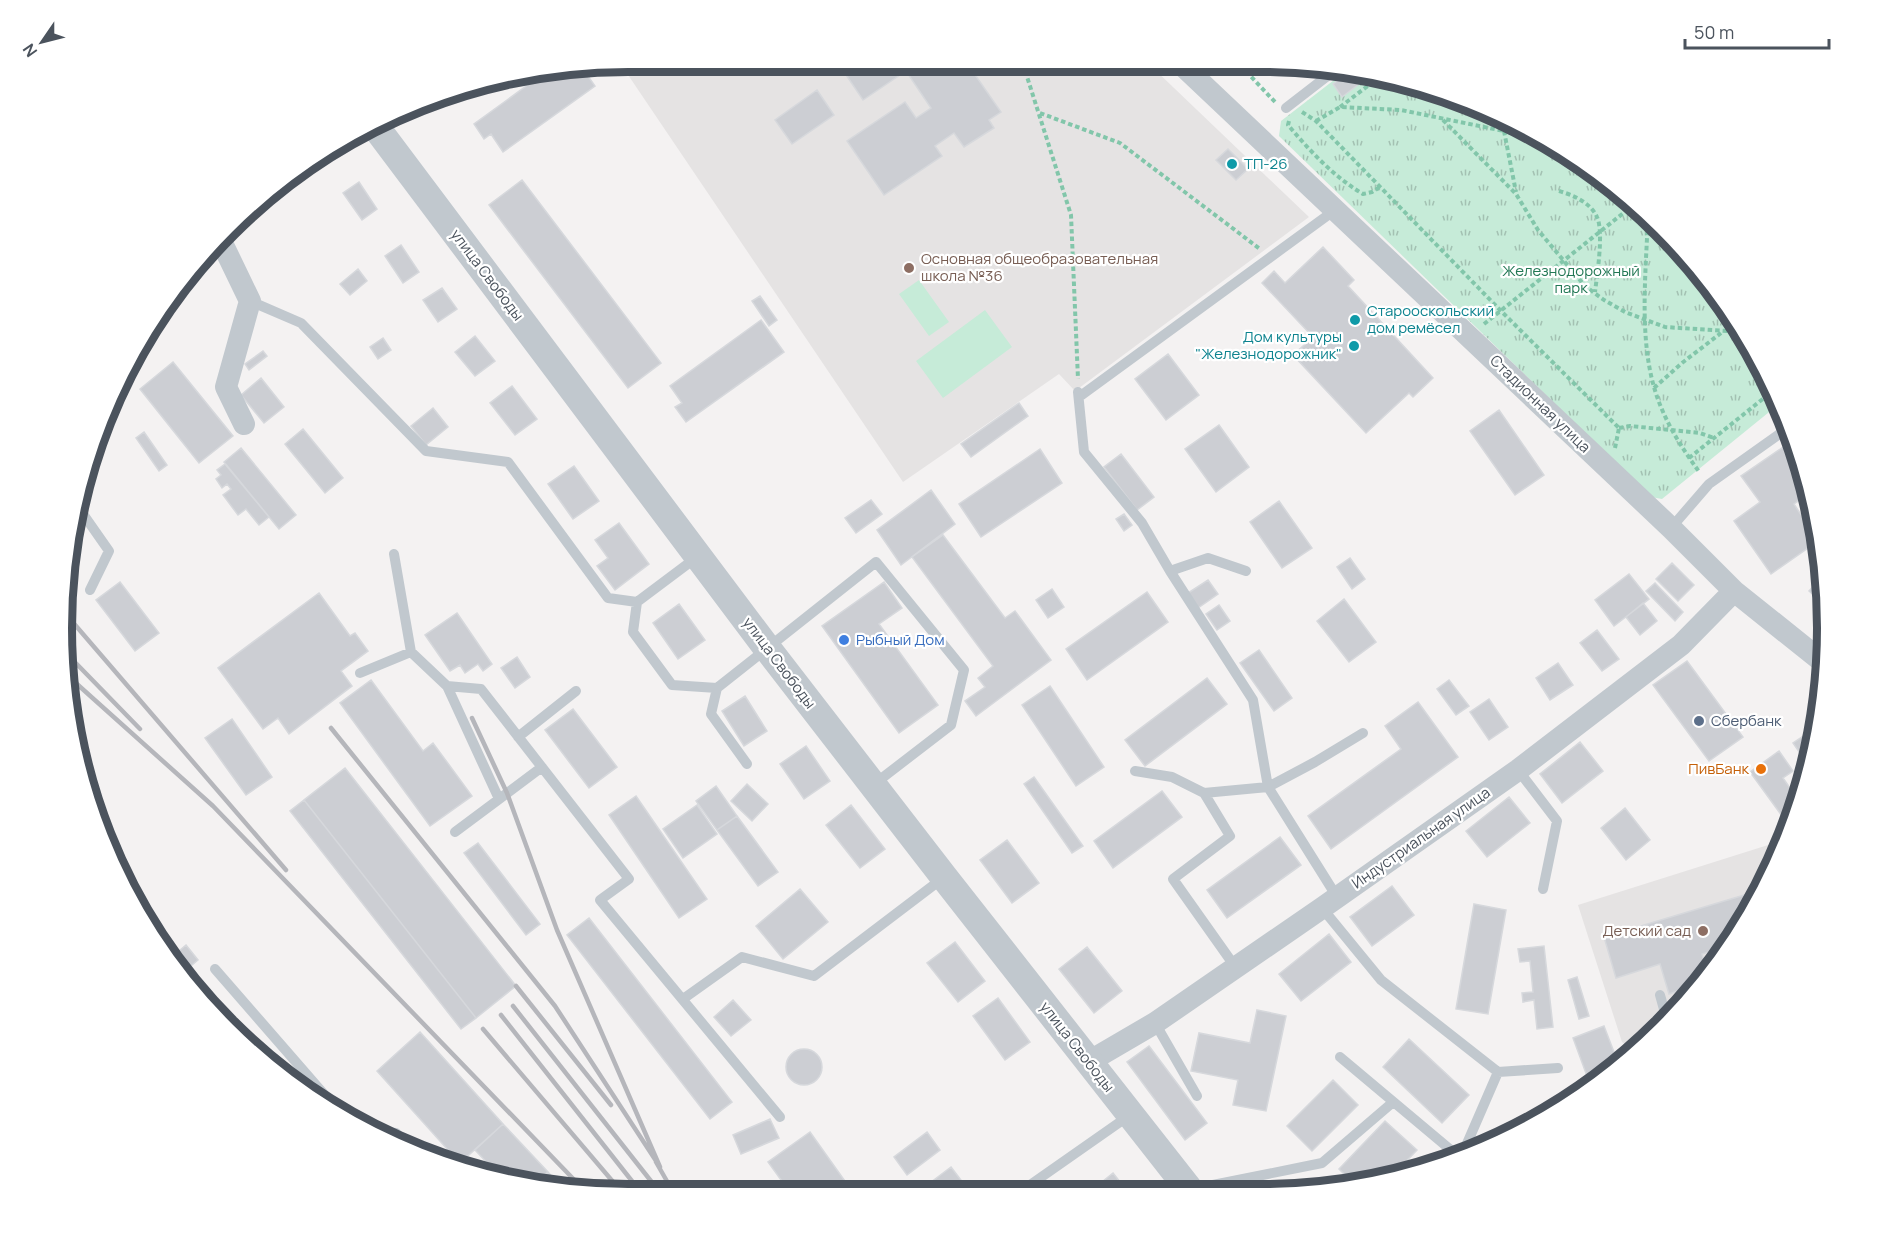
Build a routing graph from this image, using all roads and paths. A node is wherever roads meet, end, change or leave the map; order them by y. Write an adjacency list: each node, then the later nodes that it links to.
1 (1026, 72): 8 (path)
2 (1189, 72): 17 (street, Стадионная улица)
3 (1247, 72): 7 (path)
4 (1328, 76): 7 (lane)
5 (1371, 83): 6 (path)
6 (1340, 107): 9 (path); 10 (path)
7 (1286, 108): 10 (path); 14 (path)
8 (1040, 113): 22 (path); 32 (path)
9 (1443, 120): 12 (path); 16 (path)
10 (1316, 121): 14 (path)
11 (379, 131): 43 (street, улица Свободы)
12 (1504, 131): 13 (path); 16 (path)
13 (1517, 134)
14 (1380, 187): 26 (path)
15 (1559, 192): 20 (path)
16 (1516, 194): 23 (path)
17 (1335, 210): 22 (lane); 30 (street, Стадионная улица)
18 (1627, 210): 20 (path)
19 (1648, 229): 27 (path)
20 (1599, 231): 23 (path); 24 (path)
21 (224, 247): 25 (street)
22 (1270, 257): 32 (lane)
23 (1563, 259): 24 (path); 26 (path)
24 (1595, 293): 27 (path)
25 (250, 302): 34 (street); 48 (lane)
26 (1500, 310): 30 (path); 35 (path)
27 (1645, 320): 29 (path); 31 (path)
28 (1730, 330): 29 (path)
29 (1722, 332): 31 (path)
30 (1469, 336): 41 (street, Стадионная улица)
31 (1654, 388): 35 (path)
32 (1078, 393): 44 (lane)
33 (1766, 396): 37 (path)
34 (244, 424)
35 (1672, 431): 37 (path); 38 (path)
36 (1781, 433): 39 (lane)
37 (1714, 439): 38 (path)
38 (1689, 458): 39 (path)
39 (1709, 484): 41 (lane)
40 (84, 515): 46 (lane)
41 (1671, 528): 47 (street, Стадионная улица)
42 (394, 554): 50 (lane)
43 (698, 556): 48 (lane); 49 (street, улица Свободы)
44 (1170, 571): 45 (lane); 63 (lane)
45 (1246, 571)
46 (90, 590)
47 (1734, 591): 51 (street, Стадионная улица); 60 (street, Индустриальная улица)
48 (637, 602): 54 (lane)
49 (767, 648): 54 (lane); 62 (street, улица Свободы); 62 (lane)
50 (411, 652): 52 (lane); 53 (lane)
51 (1816, 657)
52 (360, 674)
53 (447, 686): 57 (lane); 65 (lane)
54 (717, 688): 58 (lane)
55 (576, 691): 57 (lane)
56 (1363, 733): 63 (lane)
57 (518, 737): 59 (lane)
58 (747, 764)
59 (542, 767): 65 (lane); 73 (lane)
60 (1518, 770): 68 (lane); 69 (street, Индустриальная улица)
61 (1135, 771): 64 (lane)
62 (873, 785): 67 (street, улица Свободы)
63 (1268, 787): 64 (lane); 69 (lane)
64 (1204, 793): 70 (lane)
65 (499, 799): 66 (lane)
66 (455, 832)
67 (944, 877): 73 (lane); 77 (street, улица Свободы)
68 (1544, 890)
69 (1330, 903): 70 (street, Индустриальная улица); 79 (lane)
70 (1236, 968): 75 (street, Индустриальная улица)
71 (215, 969): 80 (lane)
72 (1660, 995): 74 (lane)
73 (683, 999): 84 (lane)
74 (1664, 1010)
75 (1155, 1023): 77 (street, Индустриальная улица); 81 (lane)
76 (1340, 1057): 82 (lane)
77 (1090, 1061): 83 (street, улица Свободы)
78 (1558, 1068): 79 (lane)
79 (1498, 1072): 85 (lane)
80 (322, 1092)
81 (1197, 1096)
82 (1392, 1103): 86 (lane); 89 (lane)
83 (1130, 1114): 87 (lane); 88 (street, улица Свободы)
84 (780, 1117)
85 (1465, 1145)
86 (1452, 1150)
87 (1031, 1184)
88 (1185, 1184)
89 (1224, 1184)

